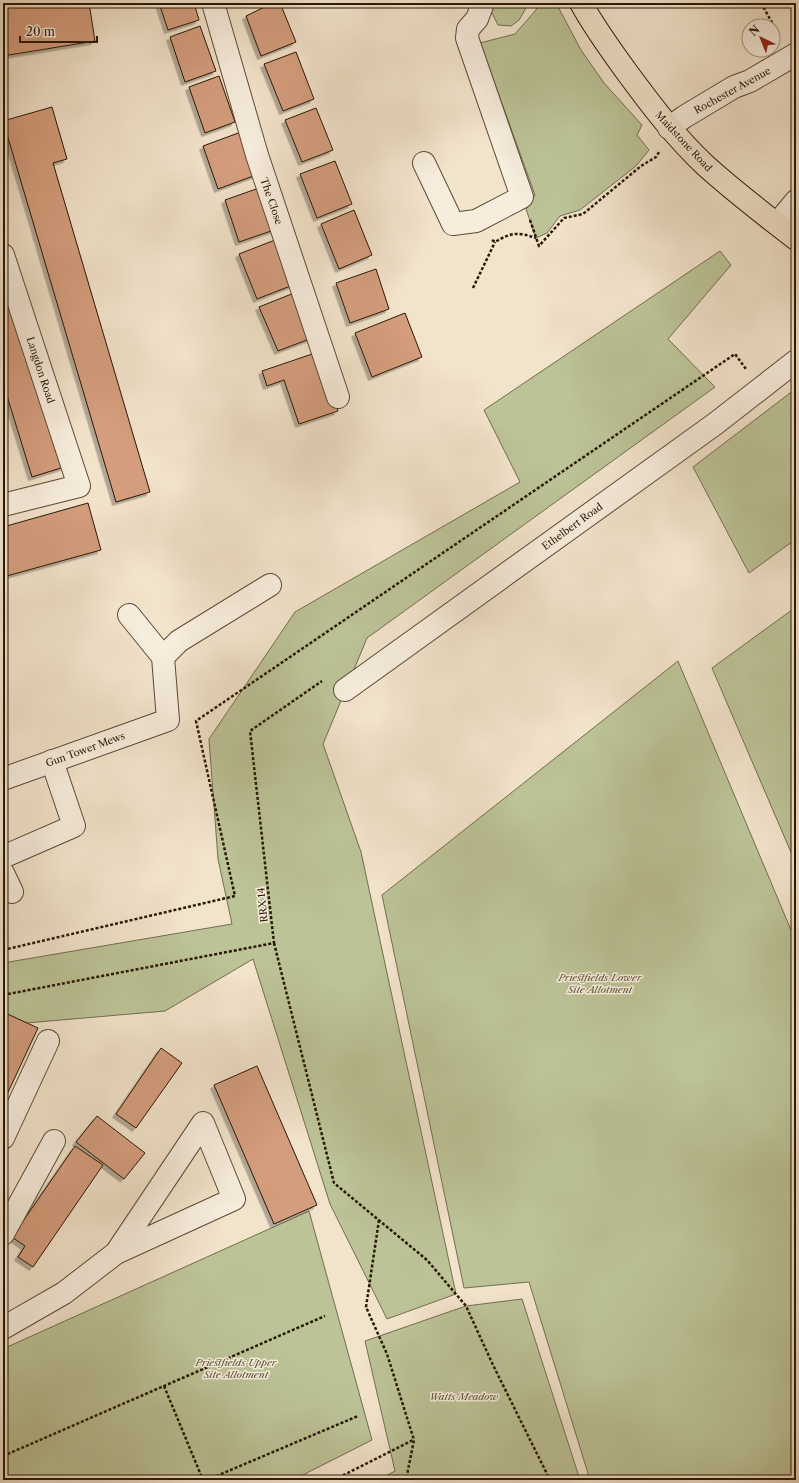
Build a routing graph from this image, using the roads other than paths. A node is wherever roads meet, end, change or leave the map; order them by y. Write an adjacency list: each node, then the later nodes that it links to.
1 (213, 3): 12 (street, The Close)
2 (483, 3): 6 (street)
3 (581, 3): 5 (main road, Maidstone Road)
4 (794, 55): 5 (street, Rochester Avenue)
5 (671, 130): 8 (main road, Maidstone Road)
6 (424, 163)
7 (796, 201): 8 (street)
8 (777, 224): 9 (main road, Maidstone Road)
9 (796, 239)
10 (3, 255): 13 (street, Langdon Road)
11 (796, 361): 17 (street, Ethelbert Road)
12 (338, 397)
13 (3, 505)
14 (270, 585): 16 (street)
15 (129, 615): 16 (street)
16 (163, 657): 18 (street, Gun Tower Mews)
17 (346, 690)
18 (52, 761): 19 (street, Gun Tower Mews); 20 (street)
19 (3, 779)
20 (3, 857)
21 (48, 1041): 22 (street)
22 (3, 1138)
23 (54, 1141): 24 (street)
24 (3, 1234)
25 (116, 1253): 25 (street); 26 (street)
26 (3, 1328)

